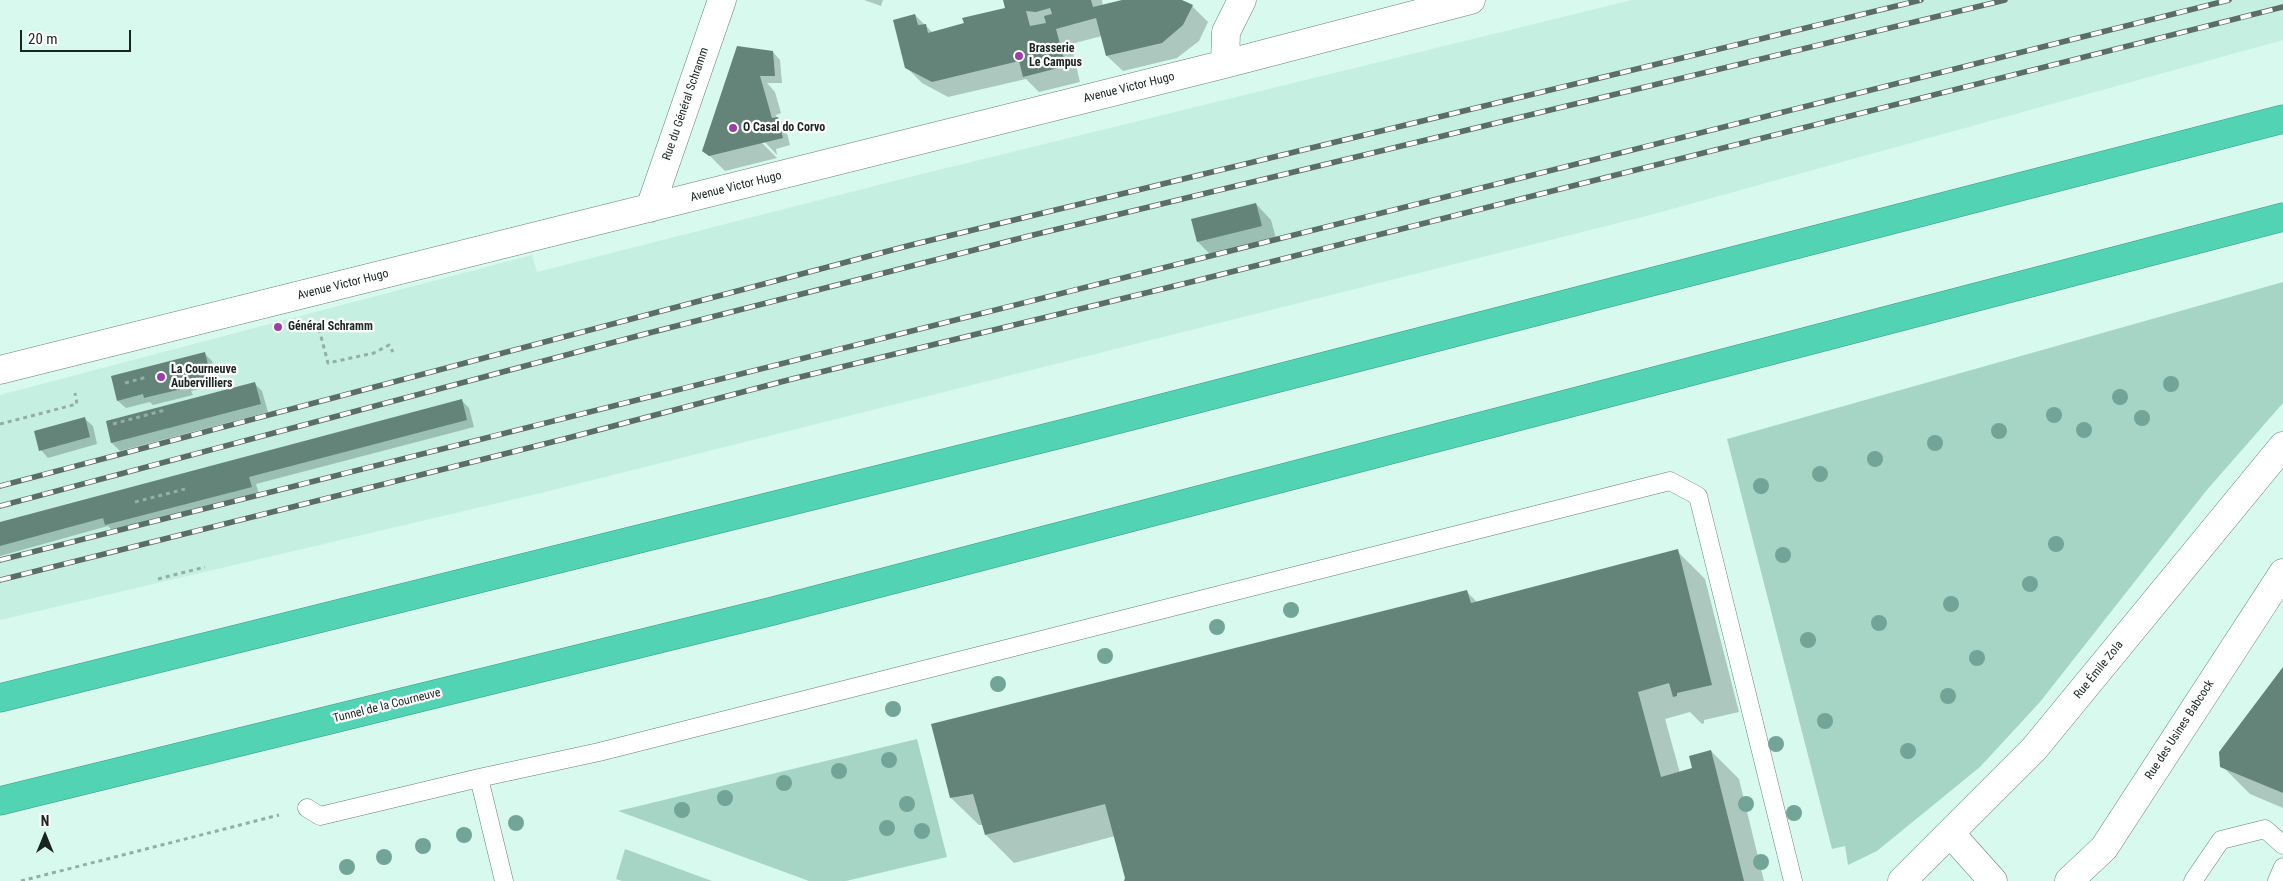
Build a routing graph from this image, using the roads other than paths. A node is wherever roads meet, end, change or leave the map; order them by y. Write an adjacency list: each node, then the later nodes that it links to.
1 (722, 0): 6 (street, Rue du Général Schramm)
2 (1242, 0): 4 (street)
3 (1471, 0): 4 (street, Avenue Victor Hugo)
4 (1224, 64): 6 (street, Avenue Victor Hugo)
5 (2283, 119): 11 (highway)
6 (650, 208): 8 (street, Avenue Victor Hugo)
7 (2283, 217): 13 (highway, Tunnel de la Courneuve)
8 (0, 370)
9 (2283, 446): 15 (street, Rue Émile Zola)
10 (2283, 572): 18 (street, Rue des Usines Babcock)
11 (6, 696)
12 (479, 778): 14 (lane); 19 (lane); 20 (lane)
13 (0, 801)
14 (307, 808)
15 (1951, 834): 21 (street, Rue Émile Zola); 22 (street)
16 (2283, 845): 23 (lane)
17 (2283, 867): 24 (lane)
18 (2072, 880)
19 (504, 881)
20 (1793, 881)
21 (1902, 881)
22 (1993, 881)
23 (2193, 881)
24 (2277, 881)

